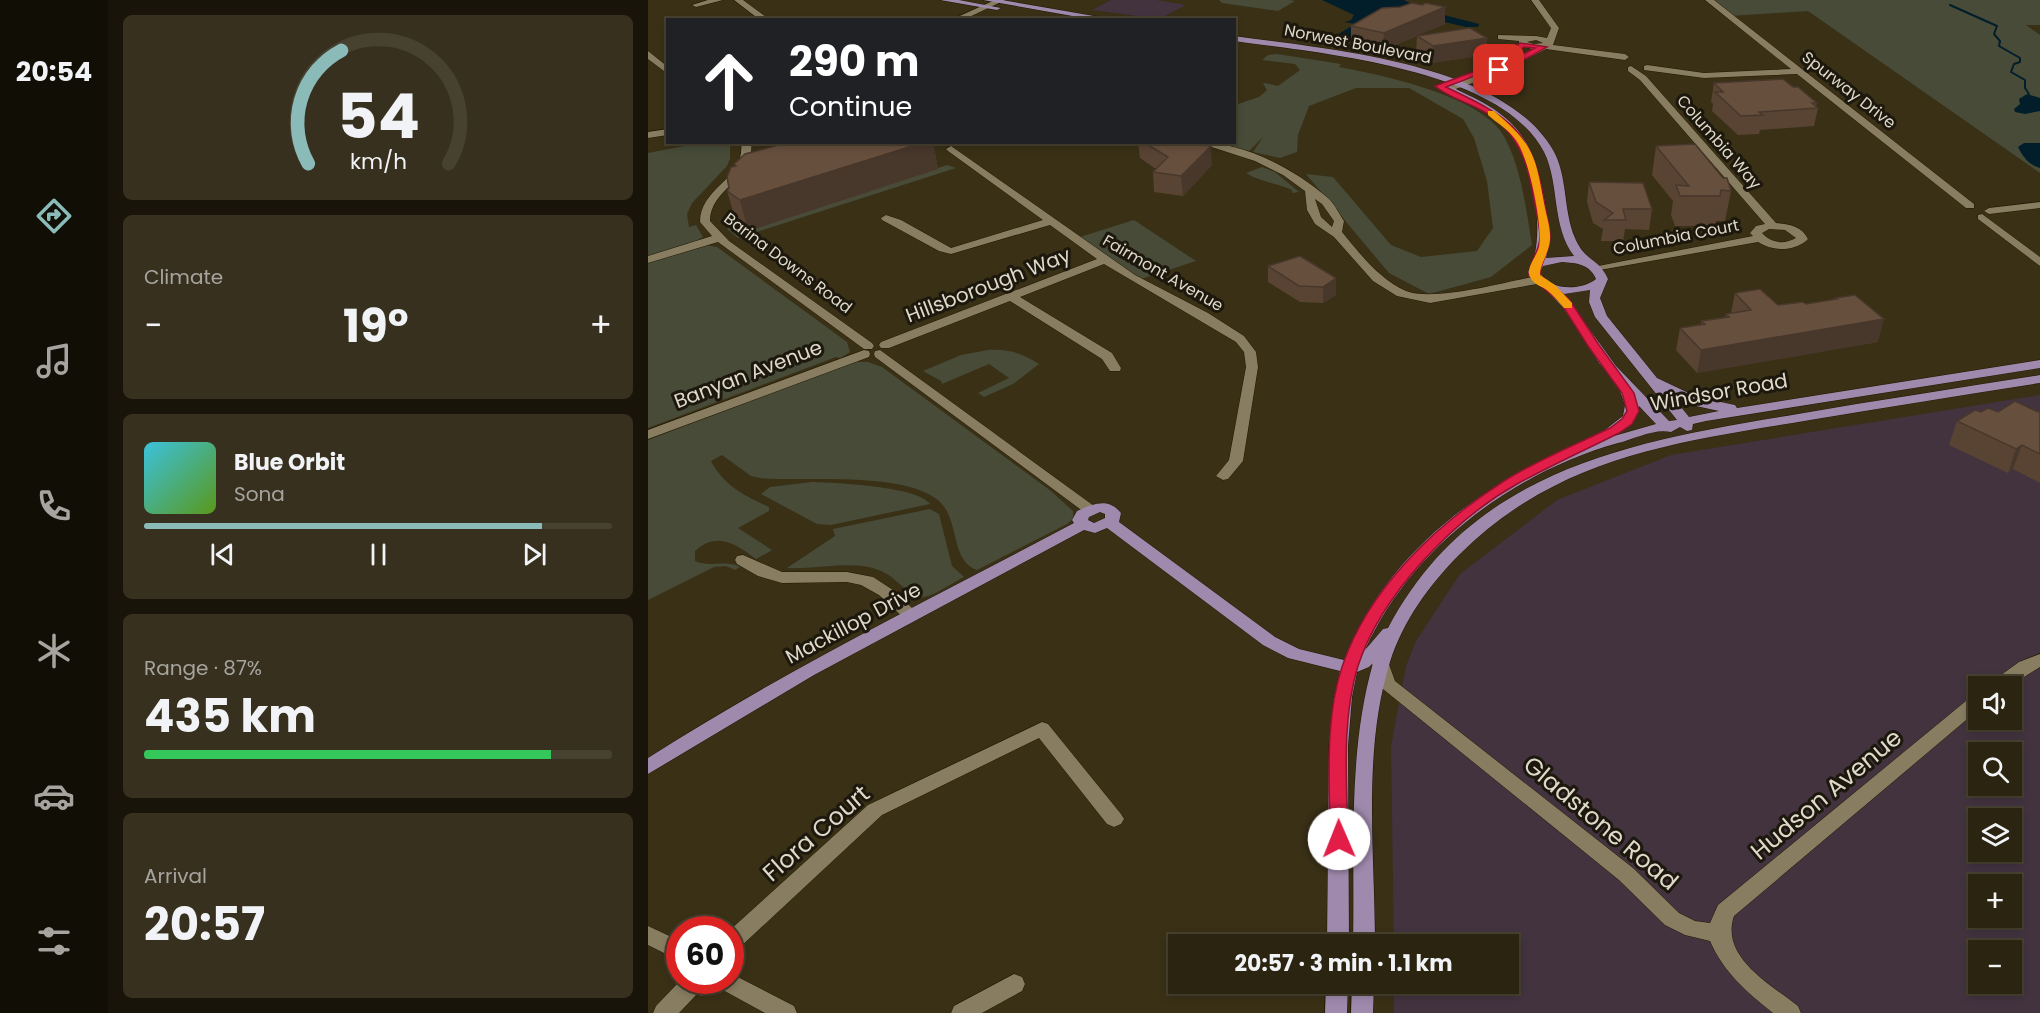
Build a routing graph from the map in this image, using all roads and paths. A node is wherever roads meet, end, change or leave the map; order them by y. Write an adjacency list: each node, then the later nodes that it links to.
1 (719, 0): 9 (street)
2 (738, 0): 11 (street)
3 (944, 0): 10 (main road)
4 (1525, 0): 16 (street)
5 (1535, 0): 17 (street)
6 (1709, 0): 25 (street, Spurway Drive)
7 (1000, 1): 8 (street); 14 (main road)
8 (988, 2): 10 (street); 13 (main road)
9 (696, 5)
10 (977, 7): 12 (street)
11 (763, 18)
12 (958, 18)
13 (1059, 18)
14 (1101, 18)
15 (1236, 38): 26 (main road, Norwest Boulevard)
16 (1526, 41): 17 (street); 26 (street)
17 (1546, 44): 20 (street); 26 (street)
18 (1236, 45): 26 (main road, Norwest Boulevard)
19 (666, 55): 21 (street)
20 (1599, 55): 22 (street, Columbia Way); 23 (street)
21 (650, 56): 24 (street)
22 (1616, 63): 23 (street, Columbia Way); 23 (street)
23 (1639, 64): 25 (street); 37 (street, Columbia Way)
24 (666, 70)
25 (1799, 71): 34 (street, Spurway Drive)
26 (1451, 85): 43 (main road, Norwest Boulevard); 45 (main road, Norwest Boulevard)
27 (666, 132): 28 (street)
28 (648, 135)
29 (747, 144): 39 (street, Barina Downs Road)
30 (1207, 144): 32 (street)
31 (951, 149): 36 (street, Fairmont Avenue)
32 (1310, 192): 38 (street); 38 (street)
33 (2040, 205): 34 (street)
34 (1986, 214): 44 (street)
35 (886, 218): 36 (street)
36 (1052, 221): 42 (street, Fairmont Avenue)
37 (1773, 226): 40 (street); 40 (street)
38 (1336, 233): 47 (street)
39 (718, 238): 41 (street); 51 (street, Barina Downs Road)
40 (1759, 238): 46 (street, Columbia Court)
41 (648, 260)
42 (1105, 260): 50 (street, Hillsborough Way); 63 (street, Fairmont Avenue)
43 (1583, 261): 45 (main road); 46 (main road)
44 (2040, 263)
45 (1539, 264): 47 (main road, Norwest Boulevard)
46 (1598, 268): 48 (main road)
47 (1537, 280): 49 (main road)
48 (1599, 284): 49 (main road); 54 (main road)
49 (1551, 288): 55 (main road)
50 (1012, 297): 51 (street, Hillsborough Way); 53 (street)
51 (874, 350): 60 (street, Banyan Avenue); 64 (street, Barina Downs Road)
52 (2040, 364): 57 (main road, Windsor Road)
53 (1114, 368)
54 (1641, 369): 57 (main road); 58 (main road)
55 (1615, 373): 59 (main road); 62 (main road)
56 (2040, 380): 61 (main road, Windsor Road)
57 (1779, 405): 58 (main road, Windsor Road)
58 (1684, 421): 59 (main road, Windsor Road); 61 (main road)
59 (1665, 425): 61 (main road); 62 (main road, Windsor Road)
60 (648, 435)
61 (1690, 437): 67 (main road, Windsor Road)
62 (1568, 456): 70 (main road, Windsor Road)
63 (1223, 477)
64 (1086, 517): 66 (main road, Mackillop Drive); 70 (main road)
65 (742, 560): 66 (street)
66 (911, 615): 73 (main road, Mackillop Drive)
67 (1402, 617): 69 (main road, Windsor Road); 70 (main road)
68 (2040, 660): 71 (street)
69 (1381, 663): 77 (main road, Windsor Road); 78 (street, Gladstone Road)
70 (1350, 668): 76 (main road, Windsor Road)
71 (2011, 676)
72 (1968, 709): 78 (street, Hudson Avenue)
73 (650, 764)
74 (1114, 819): 75 (street, Flora Court)
75 (744, 930)
76 (1338, 934)
77 (1364, 934)
78 (1719, 934): 91 (street)
79 (648, 935): 80 (street)
80 (666, 945)
81 (1014, 984): 88 (street)
82 (744, 990): 87 (street)
83 (681, 994): 86 (street)
84 (1337, 994): 89 (main road)
85 (1363, 994): 90 (main road)
86 (664, 1013)
87 (786, 1013)
88 (962, 1013)
89 (1336, 1013)
90 (1362, 1013)
91 (1790, 1013)

